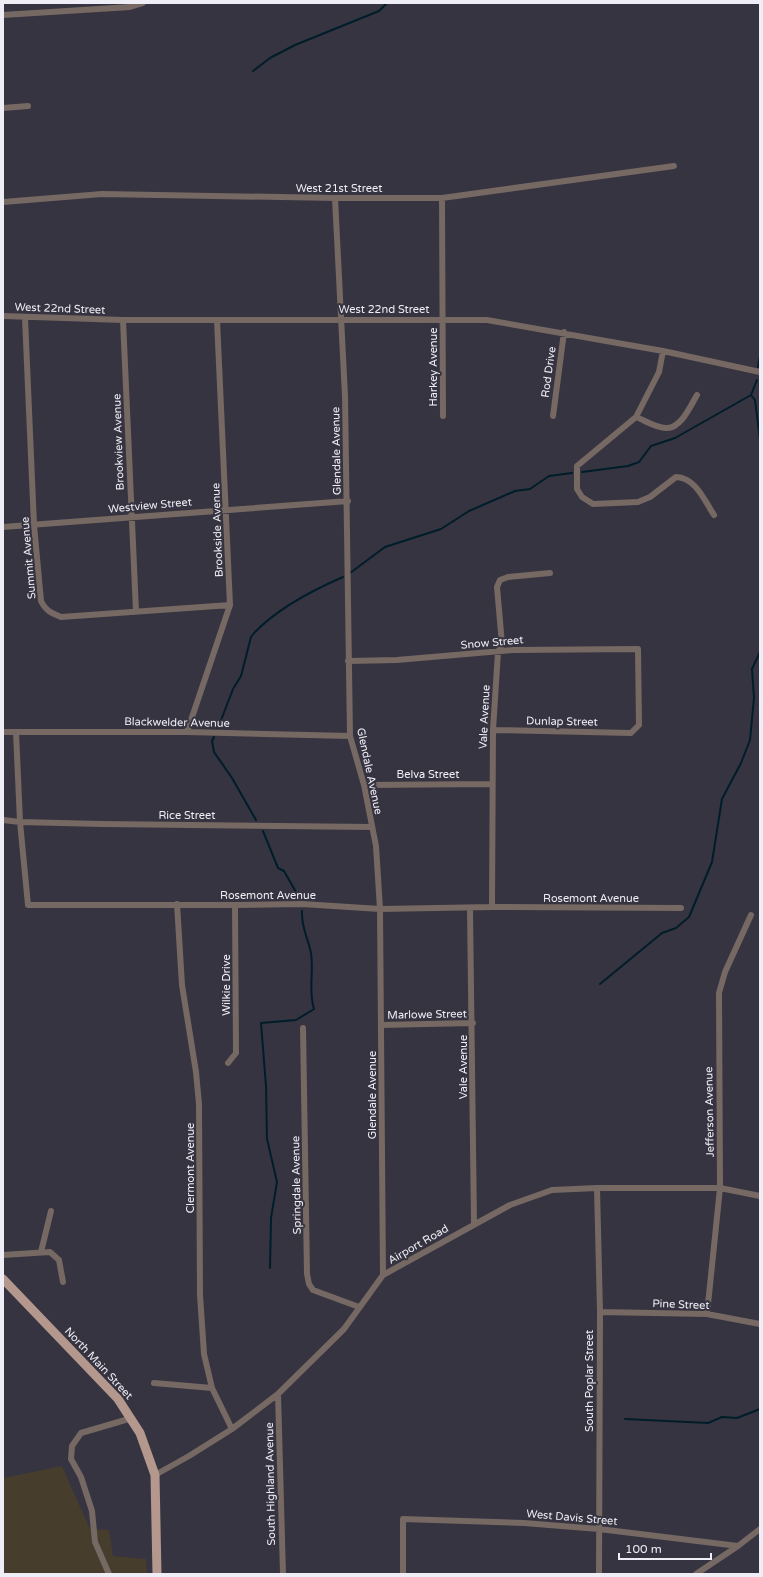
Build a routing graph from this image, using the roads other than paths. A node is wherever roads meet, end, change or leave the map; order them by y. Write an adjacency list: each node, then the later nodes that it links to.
1 (144, 3): 2 (street)
2 (3, 15)
3 (28, 106): 4 (street)
4 (3, 108)
5 (674, 166): 7 (street, West 21st Street)
6 (335, 198): 7 (street, West 21st Street); 8 (street, West 21st Street); 11 (street, Glendale Avenue)
7 (442, 198): 14 (street, Harkey Avenue)
8 (3, 202)
9 (3, 316): 10 (street, West 22nd Street)
10 (25, 318): 12 (street, West 22nd Street); 26 (street, Summit Avenue)
11 (340, 319): 13 (street, West 22nd Street); 14 (street, West 22nd Street); 22 (street, Glendale Avenue)
12 (123, 320): 13 (street, West 22nd Street); 25 (street, Brookview Avenue)
13 (217, 320): 23 (street, Brookside Avenue)
14 (442, 320): 15 (street, West 22nd Street); 19 (street, Harkey Avenue)
15 (564, 332): 16 (street, West 22nd Street); 20 (street, Rod Drive)
16 (662, 351): 17 (street, West 22nd Street); 21 (street)
17 (760, 372)
18 (697, 395): 21 (street)
19 (443, 416)
20 (553, 416)
21 (636, 416): 24 (street)
22 (348, 501): 23 (street, Westview Street); 32 (street, Glendale Avenue)
23 (226, 509): 25 (street, Westview Street); 29 (street, Brookside Avenue)
24 (714, 515)
25 (131, 517): 26 (street, Westview Street); 30 (street, Brookview Avenue)
26 (34, 525): 27 (street, Westview Street); 30 (street, Summit Avenue)
27 (3, 527)
28 (550, 573): 31 (street, Vale Avenue)
29 (230, 605): 30 (street, Summit Avenue); 36 (street, Brookside Avenue)
30 (136, 611)
31 (498, 652): 32 (street, Snow Street); 33 (street, Vale Avenue); 37 (street, Snow Street)
32 (348, 661): 38 (street, Glendale Avenue)
33 (493, 730): 37 (street, Dunlap Street); 40 (street, Vale Avenue)
34 (3, 732): 35 (street, Blackwelder Avenue)
35 (16, 732): 36 (street, Blackwelder Avenue); 42 (street, Rosemont Avenue)
36 (186, 732): 38 (street, Blackwelder Avenue)
37 (631, 733)
38 (350, 736): 39 (street, Glendale Avenue)
39 (364, 784): 40 (street, Belva Street); 43 (street, Glendale Avenue)
40 (492, 784): 46 (street, Vale Avenue)
41 (3, 820): 42 (street, Rice Street)
42 (20, 822): 43 (street, Rice Street); 44 (street, Rosemont Avenue)
43 (372, 827): 48 (street, Glendale Avenue)
44 (177, 904): 45 (street, Rosemont Avenue); 70 (street, Clermont Avenue)
45 (235, 905): 48 (street, Rosemont Avenue); 54 (street, Wilkie Drive)
46 (492, 907): 47 (street, Rosemont Avenue); 49 (street, Rosemont Avenue)
47 (681, 908)
48 (380, 909): 49 (street, Rosemont Avenue); 52 (street, Glendale Avenue)
49 (470, 909): 51 (street, Vale Avenue)
50 (751, 915): 56 (street, Jefferson Avenue)
51 (472, 1023): 52 (street, Marlowe Street); 59 (street, Vale Avenue)
52 (382, 1025): 62 (street, Glendale Avenue)
53 (303, 1028): 65 (street, Springdale Avenue)
54 (228, 1063)
55 (597, 1188): 56 (street, Airport Road); 59 (street, Airport Road); 66 (street, South Poplar Street)
56 (720, 1188): 57 (street, Airport Road); 67 (street, Jefferson Avenue)
57 (760, 1196)
58 (51, 1211): 60 (street)
59 (474, 1224): 62 (street, Airport Road)
60 (41, 1252): 61 (street); 64 (street)
61 (3, 1255)
62 (383, 1275): 65 (street, Airport Road)
63 (3, 1279): 72 (main road, North Main Street)
64 (63, 1282)
65 (359, 1307): 71 (street, Airport Road)
66 (600, 1312): 67 (street, Pine Street); 75 (street, South Poplar Street)
67 (707, 1314): 68 (street, Pine Street)
68 (760, 1324)
69 (154, 1383): 70 (street)
70 (212, 1388): 73 (street, Clermont Avenue)
71 (278, 1394): 73 (street, Airport Road); 80 (street, South Highland Avenue)
72 (132, 1418): 74 (main road, North Main Street); 78 (street)
73 (232, 1429): 74 (street, Airport Road)
74 (155, 1474): 79 (main road, North Main Street)
75 (599, 1529): 77 (street, West Davis Street); 81 (street, West Davis Street); 82 (street, South Poplar Street)
76 (760, 1529): 77 (street)
77 (738, 1546): 83 (street)
78 (109, 1574)
79 (157, 1574)
80 (283, 1574)
81 (403, 1574)
82 (600, 1574)
83 (696, 1574)

